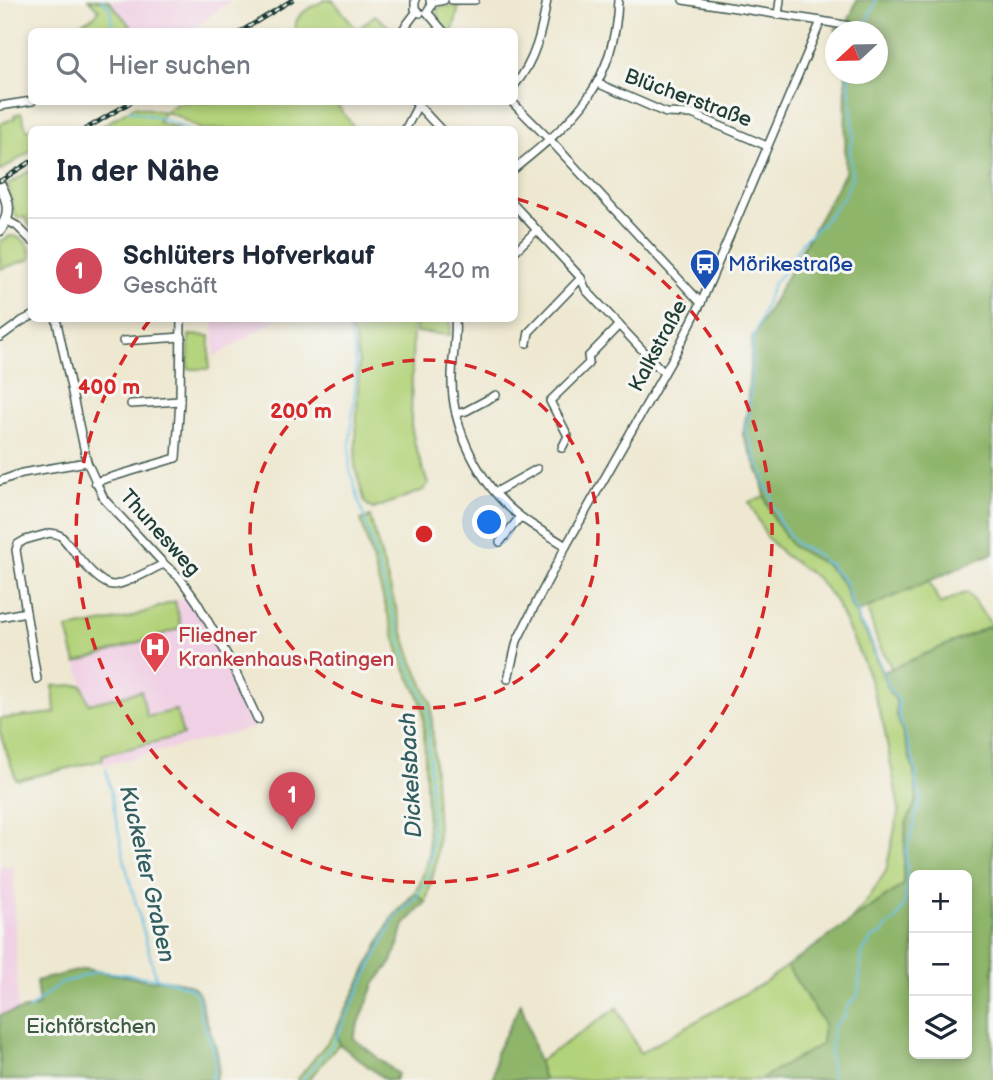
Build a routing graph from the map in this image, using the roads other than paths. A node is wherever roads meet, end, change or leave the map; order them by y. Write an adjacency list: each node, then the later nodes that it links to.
1 (444, 0): 9 (street)
2 (452, 0): 3 (street)
3 (475, 0)
4 (547, 0): 17 (street)
5 (618, 0): 18 (street)
6 (683, 0): 12 (street)
7 (780, 0): 12 (street)
8 (412, 1): 10 (street)
9 (431, 2): 11 (street)
10 (417, 11): 11 (street); 15 (street)
11 (427, 12): 16 (street)
12 (778, 15): 13 (street)
13 (821, 21): 14 (street); 27 (street, Kalkstraße)
14 (825, 22)
15 (404, 28)
16 (440, 28)
17 (518, 80)
18 (597, 83): 26 (street); 27 (street, Blücherstraße)
19 (28, 102): 23 (street)
20 (415, 105): 24 (street)
21 (418, 105): 25 (street)
22 (515, 105): 26 (street)
23 (0, 106)
24 (407, 126)
25 (438, 126)
26 (550, 140): 28 (street); 37 (street)
27 (767, 146): 37 (street, Kalkstraße)
28 (518, 166)
29 (0, 185): 31 (main road)
30 (518, 209): 33 (street)
31 (8, 216): 32 (main road); 34 (street)
32 (0, 230)
33 (537, 230): 35 (street); 36 (street)
34 (28, 236)
35 (518, 247)
36 (581, 278): 42 (street); 46 (street)
37 (701, 303): 47 (street, Kalkstraße)
38 (28, 318): 43 (street)
39 (57, 322): 53 (street, Thunesweg)
40 (181, 322): 44 (street)
41 (455, 322): 51 (street)
42 (619, 325): 47 (street); 52 (street)
43 (0, 337)
44 (182, 337): 45 (street); 49 (street)
45 (124, 341)
46 (527, 343)
47 (664, 373): 60 (street, Kalkstraße)
48 (496, 395): 51 (street)
49 (180, 401): 50 (street); 56 (street)
50 (131, 404)
51 (456, 414): 57 (street)
52 (562, 448)
53 (87, 462): 55 (street); 56 (street, Thunesweg)
54 (537, 469): 57 (street)
55 (0, 481)
56 (95, 482): 61 (street, Thunesweg)
57 (496, 492): 58 (street)
58 (520, 517): 59 (street); 60 (street)
59 (500, 542)
60 (566, 546): 65 (street, Kalkstraße)
61 (164, 564): 62 (street); 66 (street, Thunesweg)
62 (26, 612): 63 (street); 64 (street)
63 (0, 617)
64 (37, 679)
65 (508, 679)
66 (258, 720)

